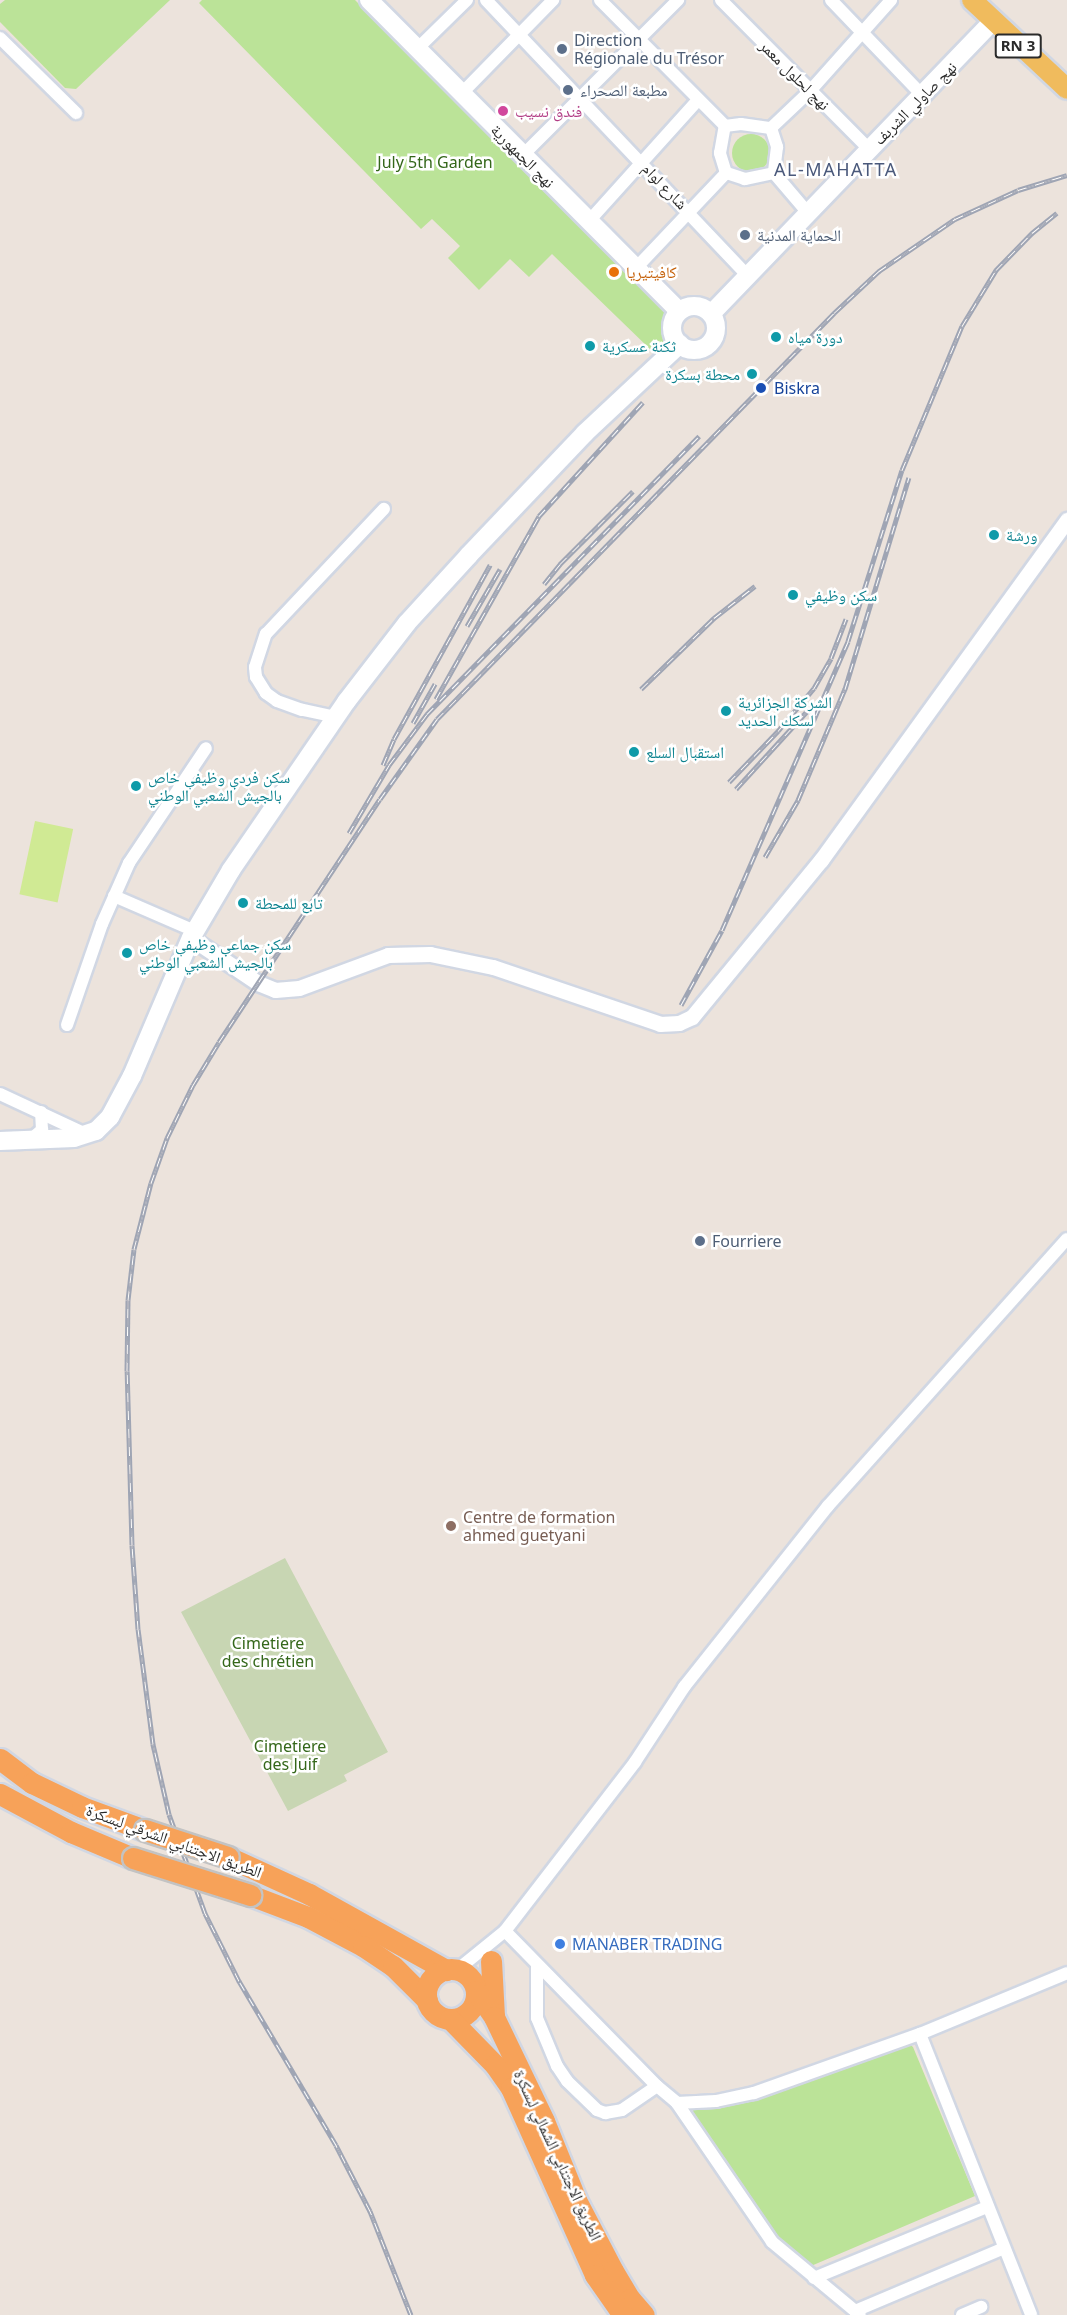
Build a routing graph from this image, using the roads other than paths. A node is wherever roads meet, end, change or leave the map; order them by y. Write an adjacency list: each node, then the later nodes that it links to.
1 (467, 0): 16 (street)
2 (486, 0): 13 (street, شارع لوام)
3 (553, 0): 13 (street)
4 (600, 0): 15 (street)
5 (678, 0): 15 (street)
6 (721, 0): 18 (street, نهج لحلول معمر)
7 (831, 0): 12 (street)
8 (891, 0): 12 (street)
9 (972, 0): 11 (main road, RN 3)
10 (373, 2): 16 (main road, نهج الجمهورية)
11 (993, 21): 17 (main road, RN 3); 20 (main road, نهج صاولي الشربف)
12 (862, 31): 18 (street); 20 (street)
13 (519, 34): 19 (street); 21 (street, شارع لوام)
14 (0, 38): 23 (street)
15 (638, 39): 21 (street); 22 (street)
16 (417, 49): 19 (main road, نهج الجمهورية)
17 (1067, 89)
18 (810, 91): 25 (street); 26 (street, نهج لحلول معمر)
19 (461, 94): 27 (main road, نهج الجمهورية)
20 (922, 95): 26 (main road, نهج صاولي الشربف)
21 (581, 97): 27 (street); 28 (street, شارع لوام)
22 (698, 100): 24 (street); 28 (street)
23 (76, 113)
24 (725, 126): 25 (street); 29 (street)
25 (771, 128): 30 (street)
26 (869, 149): 32 (main road, نهج صاولي الشربف)
27 (522, 156): 33 (main road, نهج الجمهورية)
28 (642, 163): 31 (street, شارع لوام); 33 (street)
29 (726, 173): 30 (street); 31 (street)
30 (774, 173): 32 (street)
31 (689, 212): 34 (street); 35 (street, شارع لوام)
32 (808, 213): 35 (main road, نهج صاولي الشربف)
33 (589, 221): 34 (main road, نهج الجمهورية)
34 (636, 268): 36 (main road, نهج الجمهورية)
35 (748, 276): 37 (main road, نهج صاولي الشربف)
36 (679, 311): 37 (main road); 38 (main road)
37 (711, 314): 38 (main road)
38 (680, 344): 41 (main road)
39 (384, 509): 41 (street)
40 (1067, 520): 44 (street)
41 (336, 717): 44 (main road)
42 (206, 748): 43 (street)
43 (114, 896): 44 (street); 45 (street)
44 (193, 934): 48 (main road)
45 (67, 1025)
46 (0, 1094): 47 (street)
47 (40, 1112): 48 (street); 50 (street)
48 (88, 1135): 50 (main road)
49 (0, 1141): 50 (main road)
50 (29, 1141)
51 (1067, 1239): 54 (street)
52 (0, 1759): 57 (highway, الطريق الاجتنابي الشرقي لبسكرة, bridge)
53 (0, 1794): 60 (highway, الطريق الاجتنابي الشرقي لبسكرة, bridge)
54 (501, 1936): 55 (street); 56 (street); 57 (street)
55 (491, 1961): 59 (street); 61 (highway)
56 (537, 1966): 64 (street); 64 (street)
57 (452, 1970): 59 (highway); 60 (highway)
58 (1067, 1973): 63 (street)
59 (476, 1990): 61 (highway, الطريق الاجتنابي الشمالي لبسكرة); 62 (highway)
60 (427, 2000): 62 (highway)
61 (494, 2017): 72 (highway, الطريق الاجتنابي الشمالي لبسكرة)
62 (450, 2019): 71 (highway, الطريق الاجتنابي الشمالي لبسكرة)
63 (920, 2034): 65 (street); 66 (street)
64 (657, 2086): 65 (street)
65 (677, 2103): 68 (street)
66 (987, 2207): 67 (street); 68 (street)
67 (1004, 2248): 70 (street); 74 (street)
68 (814, 2278): 70 (street)
69 (981, 2307): 73 (street)
70 (858, 2313)
71 (623, 2315)
72 (644, 2315)
73 (962, 2315)
74 (1031, 2315)

